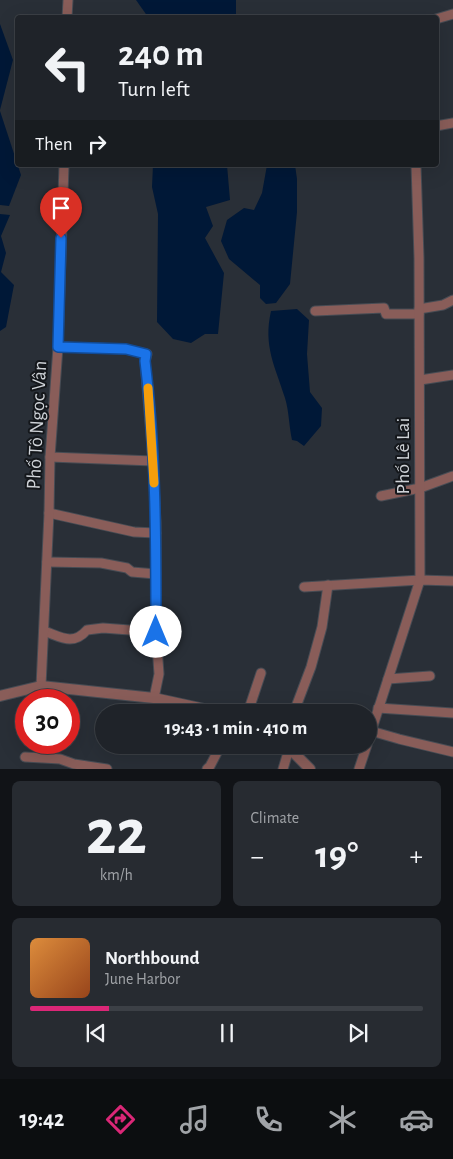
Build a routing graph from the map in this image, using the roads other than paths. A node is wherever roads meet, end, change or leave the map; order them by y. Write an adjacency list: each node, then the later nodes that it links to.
1 (68, 0): 3 (street)
2 (453, 14): 4 (street)
3 (67, 15)
4 (439, 19)
5 (453, 123): 6 (street)
6 (439, 125)
7 (64, 167): 12 (street, Phố Tô Ngọc Vân)
8 (416, 167): 11 (street, Phố Lê Lai)
9 (453, 300): 11 (street)
10 (315, 311): 11 (street)
11 (419, 312): 14 (street, Phố Lê Lai)
12 (58, 347): 15 (street, Phố Tô Ngọc Vân); 16 (street)
13 (453, 374): 14 (street)
14 (420, 380): 18 (street, Phố Lê Lai)
15 (50, 457): 16 (street); 20 (street, Phố Tô Ngọc Vân)
16 (153, 460): 21 (street)
17 (453, 476): 18 (street)
18 (420, 488): 19 (street); 24 (street, Phố Lê Lai)
19 (381, 496)
20 (49, 513): 21 (street); 22 (street, Phố Tô Ngọc Vân)
21 (156, 533): 23 (street)
22 (47, 562): 23 (street); 28 (street, Phố Tô Ngọc Vân)
23 (156, 574): 29 (street)
24 (420, 580): 25 (street); 26 (street); 32 (street, Phố Lê Lai)
25 (453, 581)
26 (328, 585): 27 (street); 38 (street)
27 (304, 587)
28 (44, 631): 29 (street); 33 (street, Phố Tô Ngọc Vân)
29 (156, 632): 35 (street)
30 (261, 673): 37 (street)
31 (430, 676): 32 (street)
32 (388, 679): 39 (street, Phố Lê Lai)
33 (41, 686): 34 (street); 35 (street)
34 (0, 696)
35 (154, 698): 36 (street)
36 (181, 704)
37 (251, 704)
38 (297, 704)
39 (378, 708): 40 (street, Phố Lê Lai); 41 (street)
40 (377, 711)
41 (453, 713)
42 (377, 736): 43 (street)
43 (453, 752)
44 (216, 754): 50 (street)
45 (286, 754): 51 (street)
46 (295, 754): 52 (street)
47 (364, 754): 53 (street)
48 (25, 757): 49 (street)
49 (107, 769)
50 (207, 769)
51 (283, 769)
52 (310, 769)
53 (359, 769)

